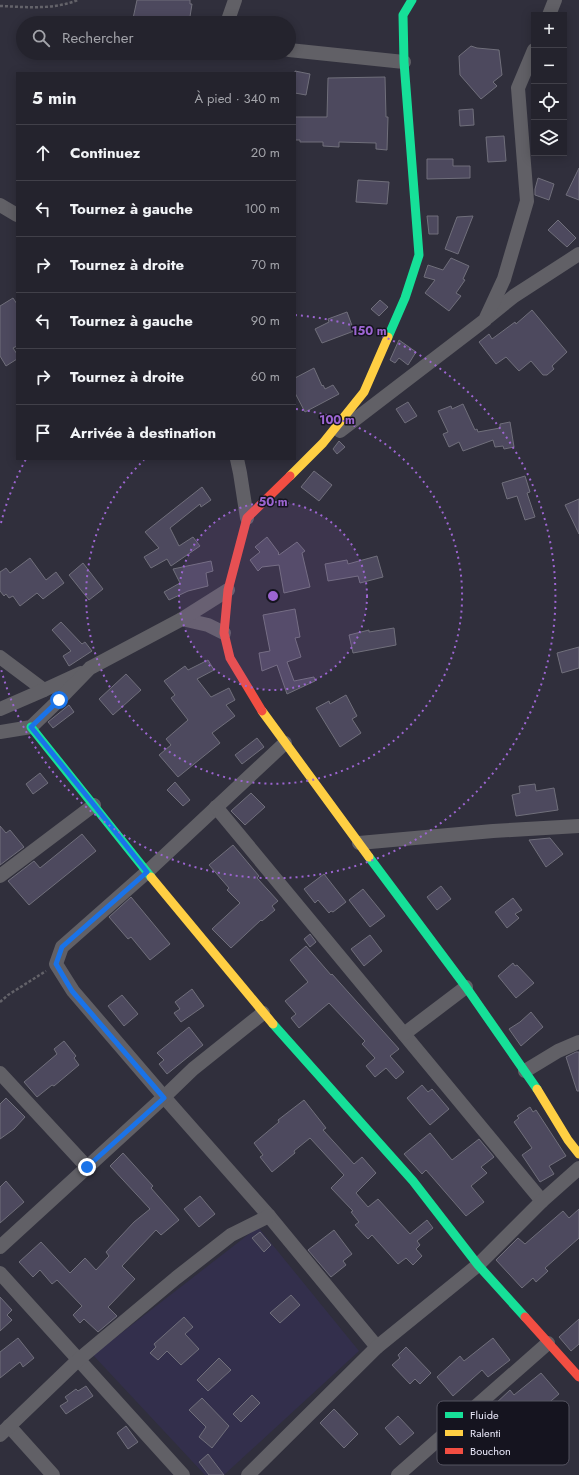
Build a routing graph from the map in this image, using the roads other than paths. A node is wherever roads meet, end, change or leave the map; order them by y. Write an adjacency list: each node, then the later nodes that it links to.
1 (235, 0): 5 (street)
2 (412, 0): 8 (street)
3 (555, 0): 4 (street)
4 (550, 12)
5 (229, 16)
6 (296, 51): 8 (street)
7 (531, 57): 12 (street)
8 (404, 62): 13 (street)
9 (0, 205): 10 (street)
10 (16, 214)
11 (579, 254): 12 (street)
12 (485, 320): 13 (street)
13 (323, 443): 15 (street)
14 (237, 460): 15 (street)
15 (247, 518): 16 (street)
16 (228, 590): 17 (street); 18 (street)
17 (182, 619): 18 (street); 20 (street)
18 (224, 634): 25 (street)
19 (0, 657): 21 (street)
20 (90, 668): 21 (street); 23 (street)
21 (44, 690): 22 (street)
22 (0, 709)
23 (31, 727): 24 (street); 26 (street)
24 (0, 732)
25 (285, 743): 27 (street); 29 (street)
26 (94, 805): 30 (street); 31 (street)
27 (216, 807): 30 (street); 34 (street)
28 (579, 826): 29 (street)
29 (359, 843): 32 (street)
30 (147, 872): 33 (street); 38 (street)
31 (0, 876)
32 (466, 988): 34 (street); 36 (street)
33 (263, 1013): 38 (street); 45 (street)
34 (404, 1034): 42 (street)
35 (579, 1042): 36 (street)
36 (524, 1071): 39 (street)
37 (0, 1073): 40 (street)
38 (164, 1098): 40 (street); 43 (street)
39 (579, 1154)
40 (87, 1167): 44 (street)
41 (579, 1168): 42 (street)
42 (542, 1201): 45 (street)
43 (269, 1216): 48 (street); 49 (street)
44 (0, 1248)
45 (478, 1265): 47 (street); 48 (street)
46 (0, 1273): 49 (street)
47 (548, 1343): 50 (street); 51 (street)
48 (377, 1347): 56 (street)
49 (78, 1360): 52 (street); 55 (street)
50 (579, 1378)
51 (482, 1401)
52 (5, 1430): 54 (street)
53 (437, 1441): 57 (street)
54 (53, 1475)
55 (184, 1475)
56 (248, 1475)
57 (398, 1475)

